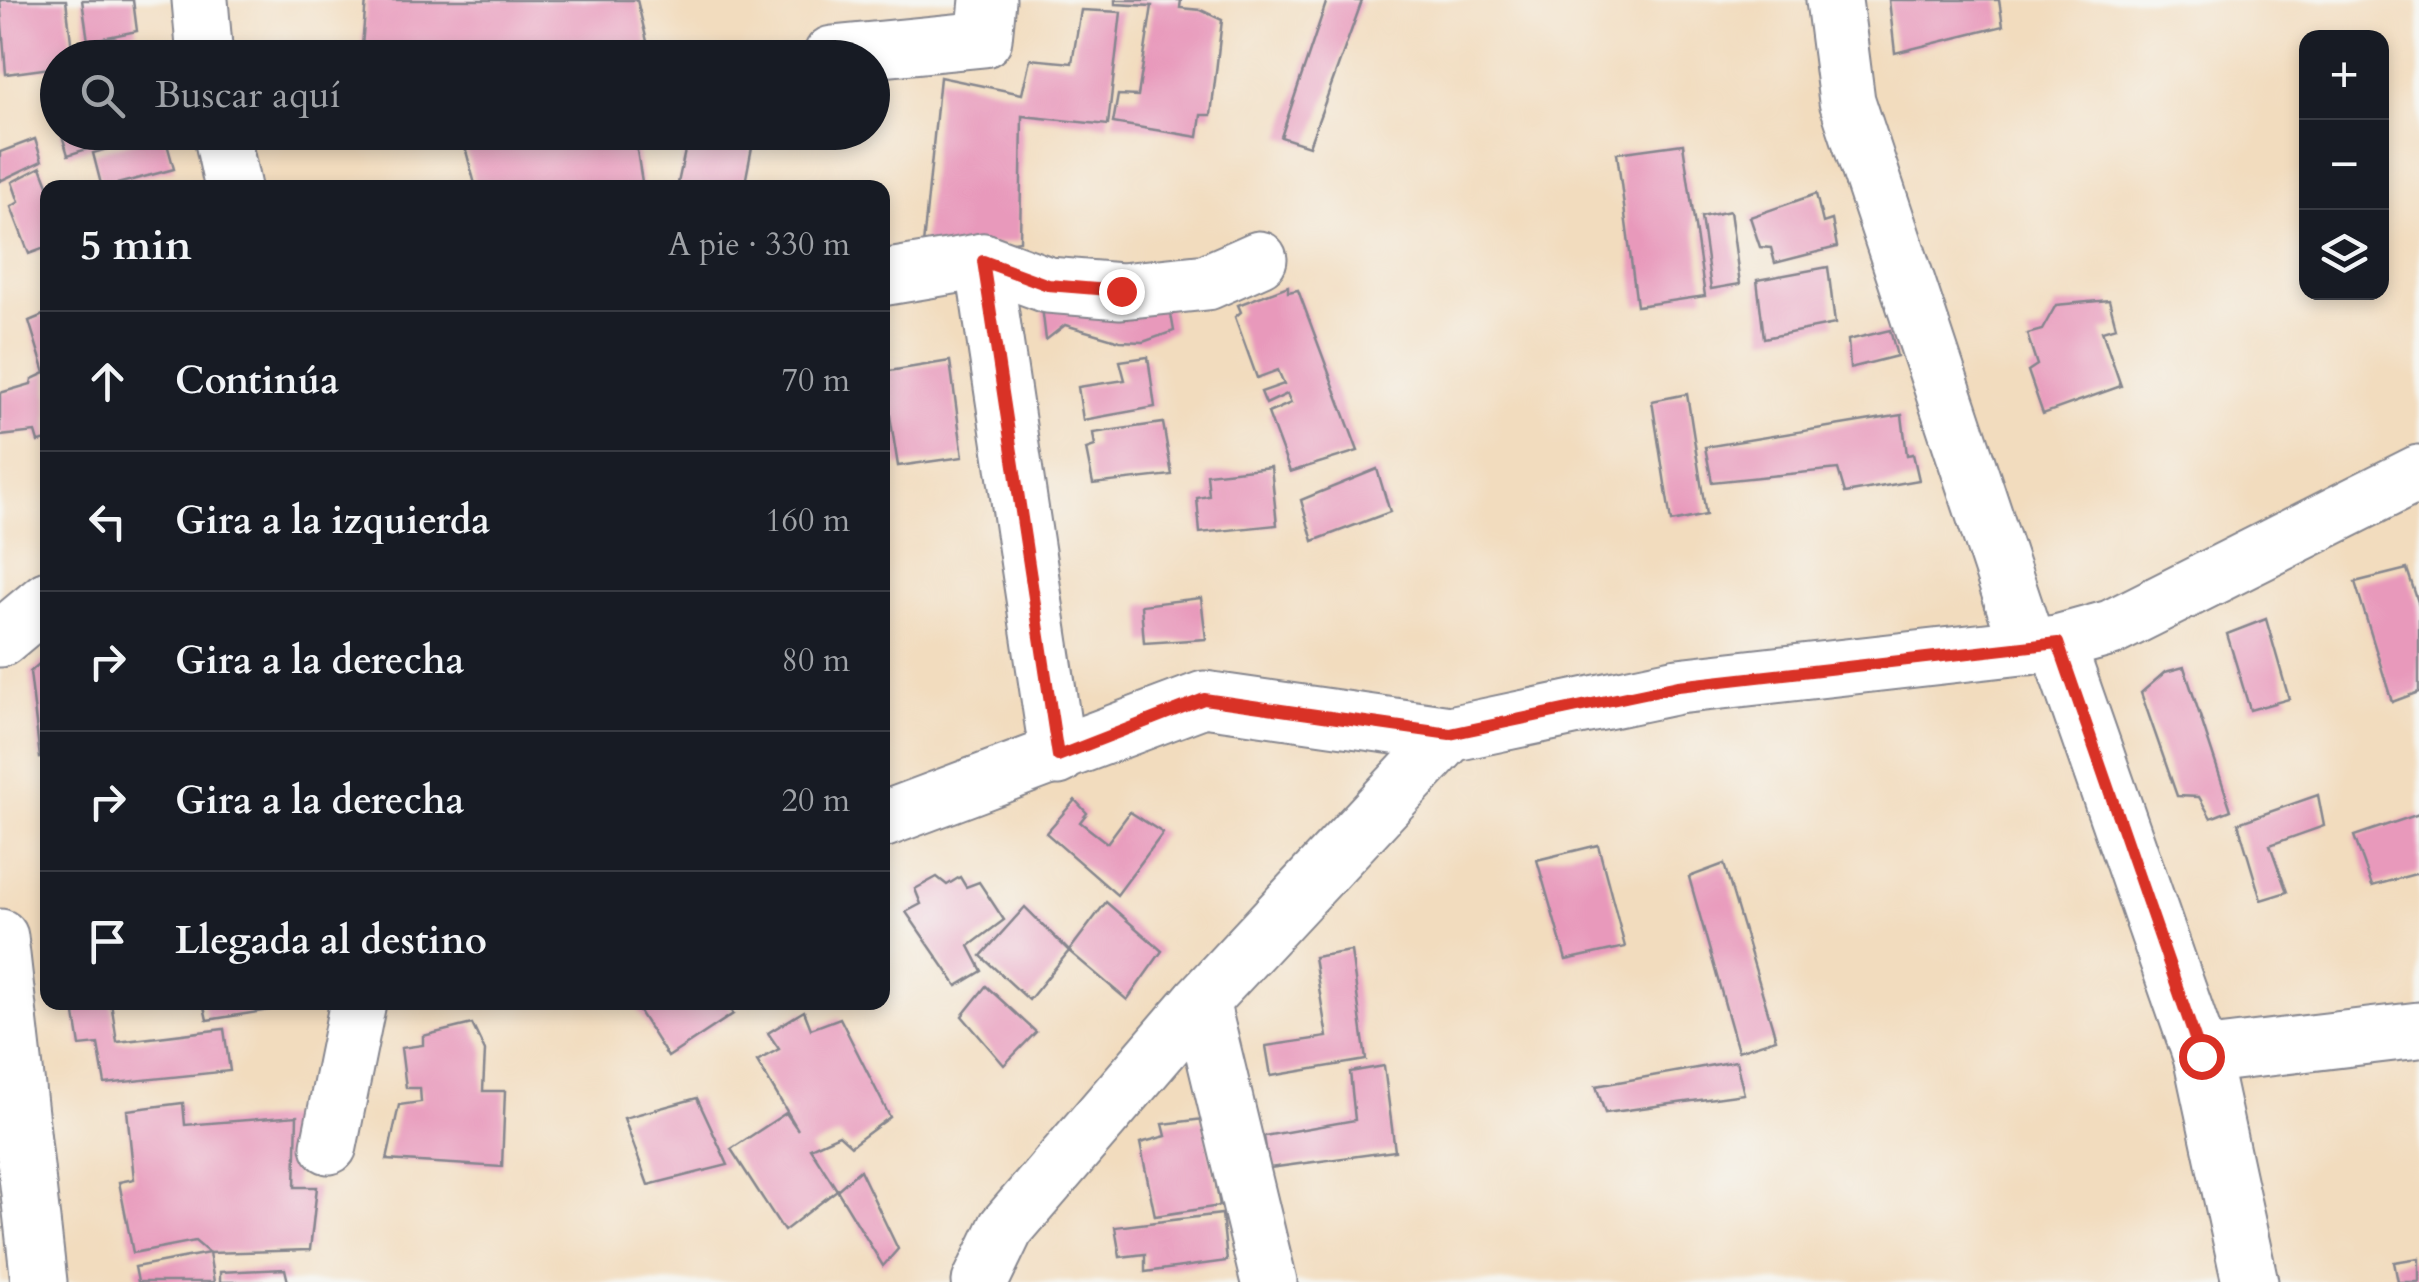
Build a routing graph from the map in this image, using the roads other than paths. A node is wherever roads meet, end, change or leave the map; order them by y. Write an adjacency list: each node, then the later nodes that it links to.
1 (200, 0): 4 (street)
2 (988, 0): 5 (street)
3 (1834, 0): 14 (street)
4 (204, 40)
5 (890, 48)
6 (225, 150): 7 (street)
7 (231, 180)
8 (1260, 259): 9 (street)
9 (983, 261): 10 (street); 16 (street)
10 (890, 277)
11 (2419, 472): 14 (street)
12 (40, 606): 13 (street)
13 (0, 639)
14 (2043, 645): 15 (street); 22 (street)
15 (1450, 734): 16 (street); 19 (street)
16 (1058, 756): 17 (street)
17 (890, 817)
18 (0, 937): 24 (street)
19 (1201, 1002): 25 (street); 26 (street)
20 (356, 1010): 23 (street)
21 (2419, 1030): 22 (street)
22 (2201, 1056): 27 (street)
23 (329, 1146)
24 (39, 1282)
25 (980, 1282)
26 (1269, 1282)
27 (2250, 1282)

